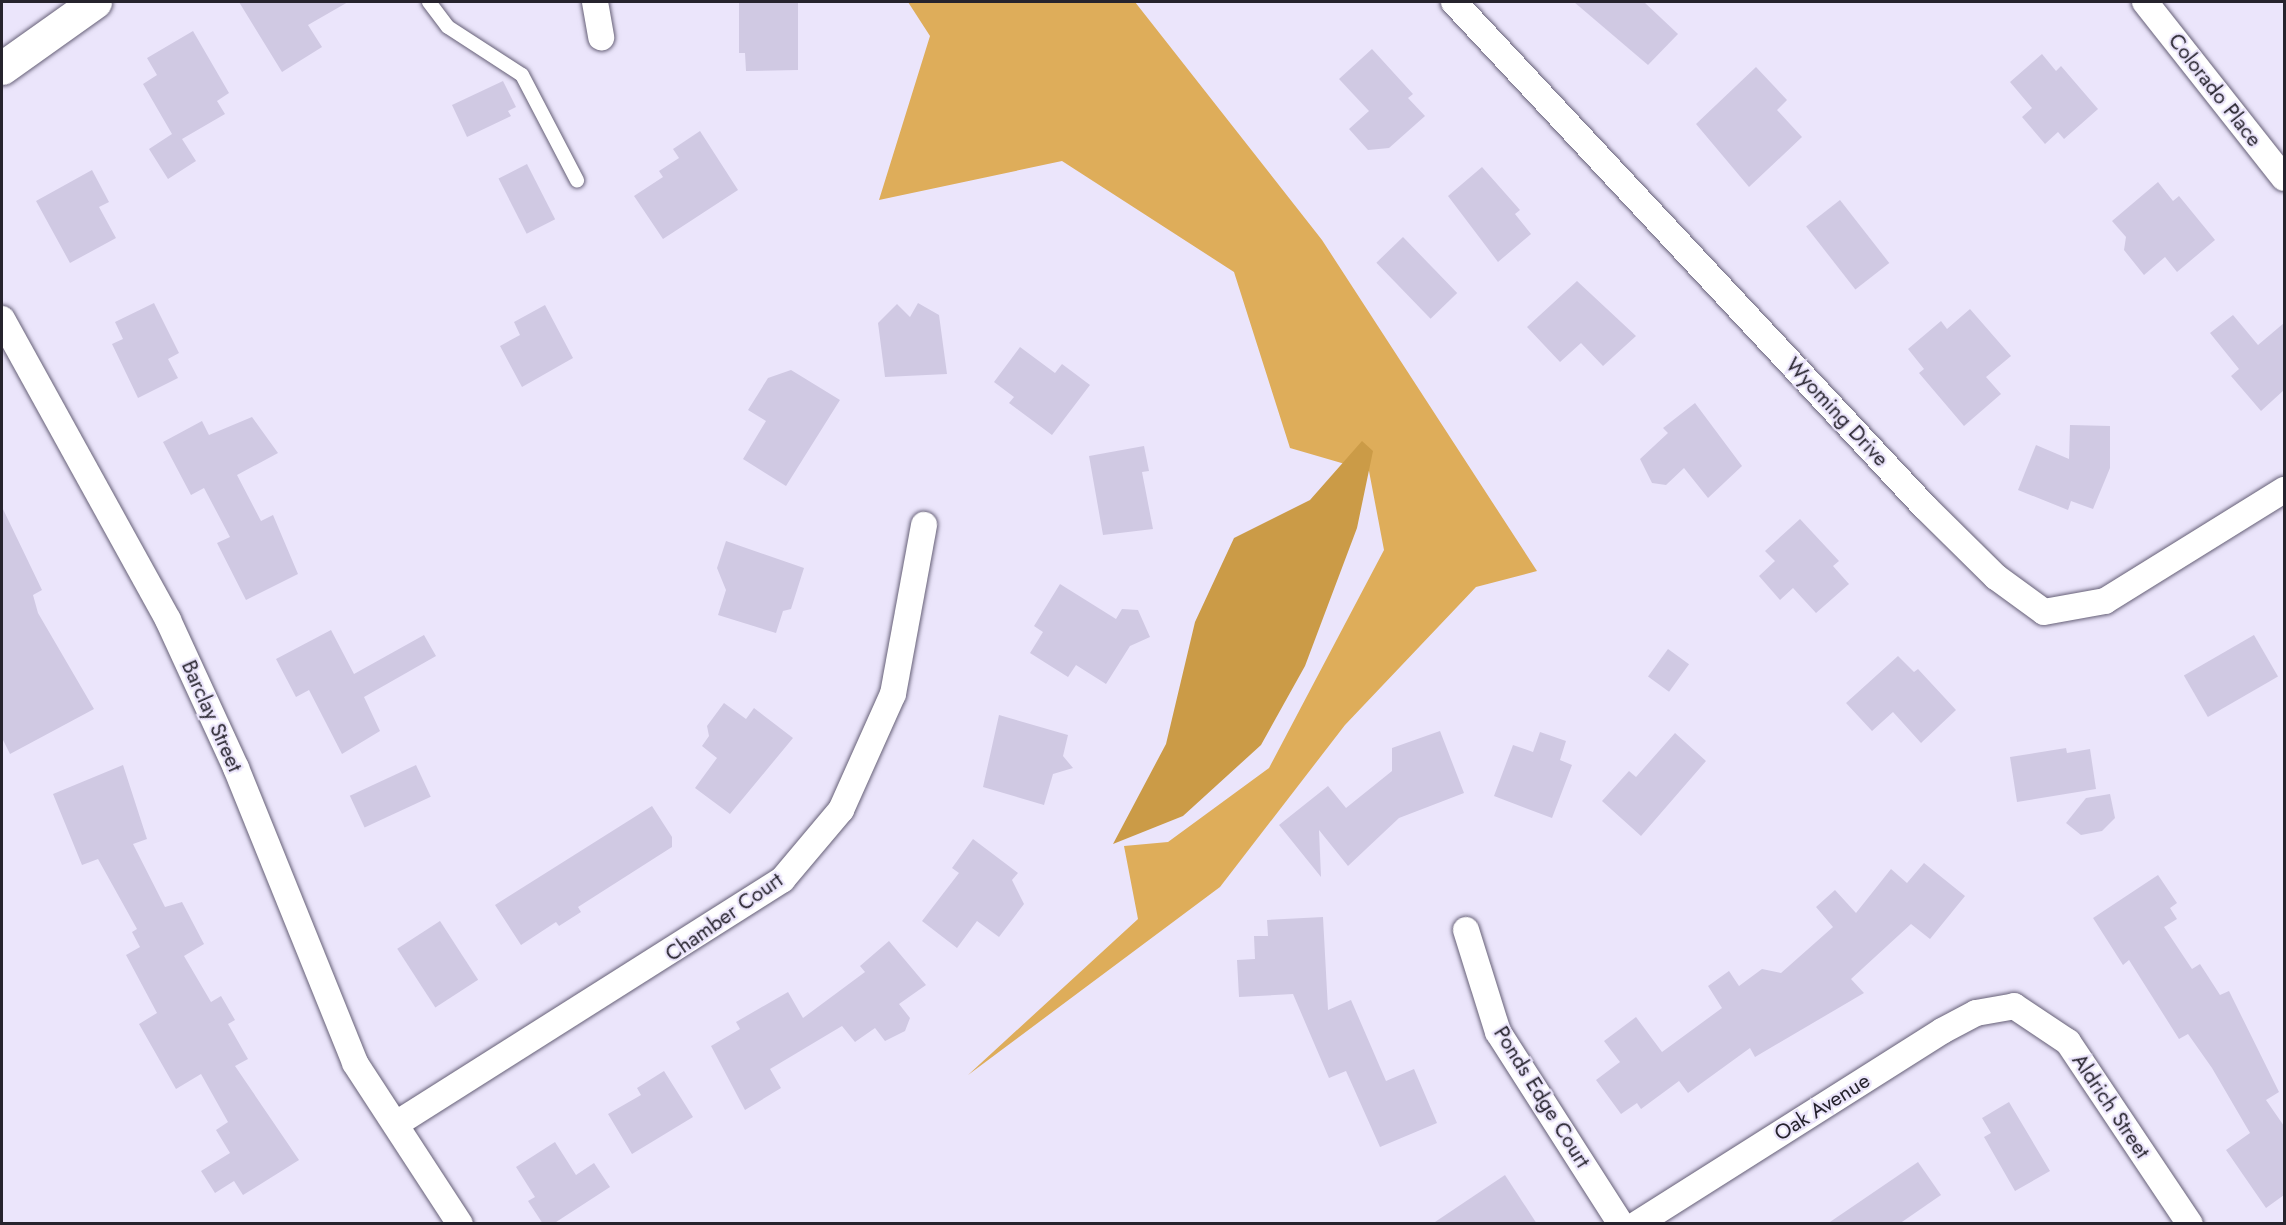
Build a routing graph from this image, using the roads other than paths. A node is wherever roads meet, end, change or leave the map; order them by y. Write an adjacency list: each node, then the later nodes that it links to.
1 (95, 2): 7 (street)
2 (429, 2): 9 (lane)
3 (595, 2): 6 (street)
4 (1454, 2): 11 (street, Wyoming Drive)
5 (2145, 2): 8 (street, Colorado Place)
6 (601, 38)
7 (2, 68)
8 (2284, 178)
9 (577, 180)
10 (2, 320): 15 (street, Barclay Street)
11 (2284, 490)
12 (924, 525): 15 (street, Chamber Court)
13 (1466, 930): 17 (street, Ponds Edge Court)
14 (2014, 1006): 18 (street, Oak Avenue); 19 (street, Aldrich Street)
15 (396, 1124): 16 (street, Barclay Street)
16 (460, 1224)
17 (1621, 1224)
18 (1637, 1224)
19 (2190, 1224)

